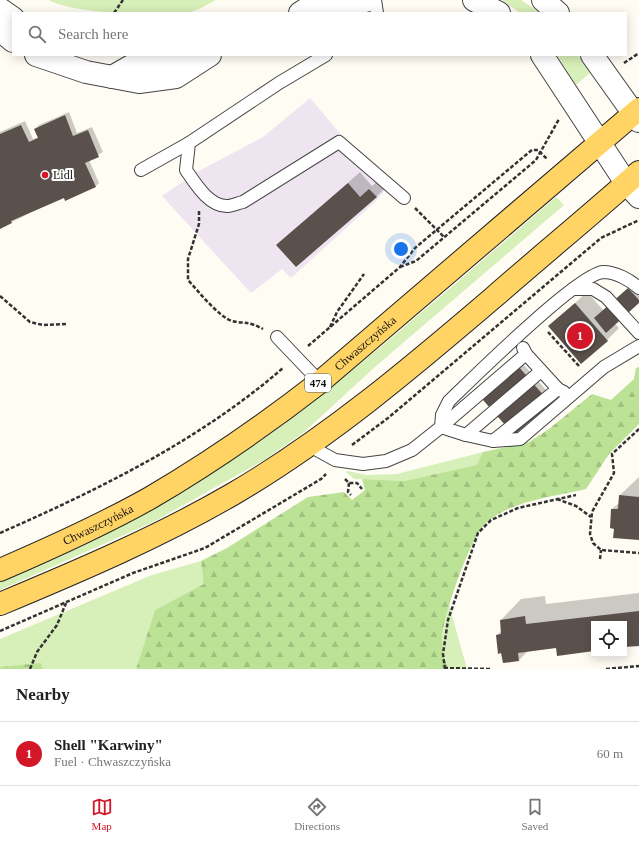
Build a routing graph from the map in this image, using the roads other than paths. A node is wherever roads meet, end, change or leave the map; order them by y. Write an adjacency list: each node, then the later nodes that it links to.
1 (321, 0): 7 (street)
2 (369, 0): 8 (street)
3 (375, 0): 9 (lane)
4 (474, 0): 10 (street)
5 (543, 0): 11 (street)
6 (0, 9): 12 (street)
7 (302, 12)
8 (326, 12)
9 (377, 12)
10 (497, 12)
11 (557, 12)
12 (12, 17)
13 (0, 30): 14 (street)
14 (12, 40)
15 (45, 56): 16 (street)
16 (207, 56)
17 (324, 56): 21 (lane)
18 (543, 56): 22 (street)
19 (593, 56): 20 (street)
20 (637, 114): 22 (main road, Chwaszczyńska / 474)
21 (189, 143): 23 (lane); 25 (lane)
22 (599, 144): 24 (street); 34 (main road, Chwaszczyńska / 474)
23 (141, 170)
24 (635, 184): 40 (main road)
25 (404, 198)
26 (639, 288): 27 (lane)
27 (573, 289): 28 (lane); 30 (lane)
28 (638, 330)
29 (277, 337): 34 (lane)
30 (517, 338): 32 (lane); 37 (lane)
31 (639, 346): 36 (lane)
32 (526, 354): 33 (lane); 37 (lane)
33 (541, 371): 35 (lane); 38 (lane)
34 (320, 382): 41 (main road, Chwaszczyńska / 474)
35 (558, 389): 36 (lane); 39 (lane)
36 (571, 396): 39 (lane)
37 (441, 427): 38 (lane); 40 (lane)
38 (466, 435): 39 (lane)
39 (494, 441)
40 (308, 445): 42 (main road)
41 (0, 570)
42 (0, 604)

